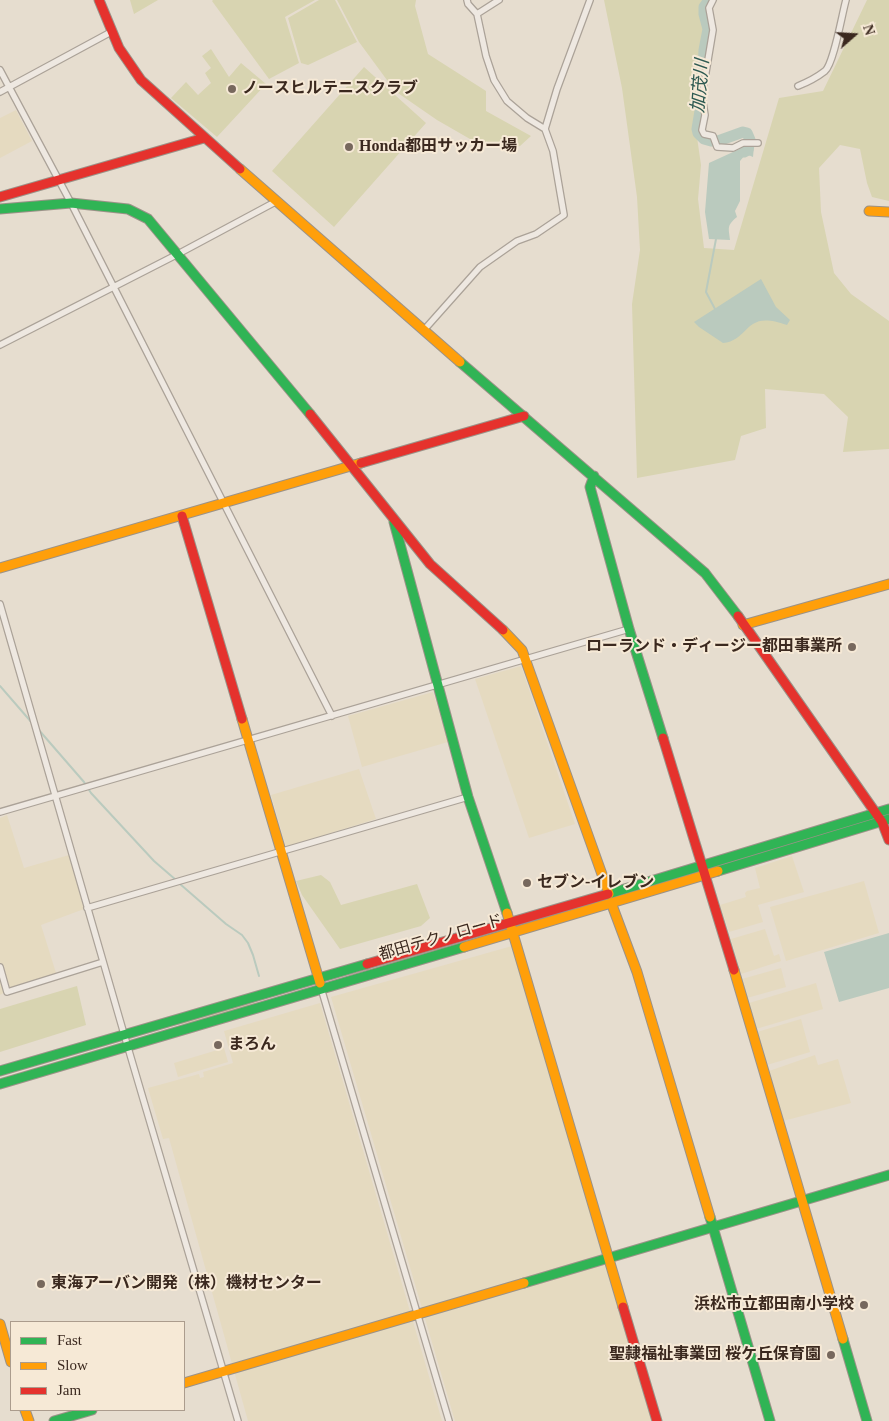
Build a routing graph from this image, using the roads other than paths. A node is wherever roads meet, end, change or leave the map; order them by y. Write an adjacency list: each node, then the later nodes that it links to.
1 (99, 0): 8 (street)
2 (467, 0): 7 (street)
3 (499, 0): 7 (street)
4 (590, 0): 13 (street)
5 (713, 0): 15 (street)
6 (846, 0): 10 (street)
7 (477, 14): 13 (street)
8 (111, 32): 11 (street); 14 (street)
9 (0, 70): 11 (street)
10 (798, 86)
11 (9, 87): 12 (street); 16 (street)
12 (0, 92)
13 (545, 129): 25 (street)
14 (204, 138): 16 (street); 18 (street)
15 (758, 143)
16 (58, 180): 17 (street); 19 (street)
17 (0, 197)
18 (277, 201): 23 (street); 25 (street)
19 (71, 203): 20 (street); 23 (street); 24 (street)
20 (0, 209)
21 (869, 211): 22 (street)
22 (889, 212)
23 (178, 254): 24 (street); 28 (street)
24 (114, 288): 26 (street); 30 (street)
25 (424, 330): 27 (street)
26 (0, 345)
27 (524, 416): 28 (street); 29 (street)
28 (352, 465): 30 (street); 32 (street)
29 (594, 476): 36 (street); 37 (street)
30 (223, 503): 31 (street); 40 (street)
31 (182, 516): 33 (street); 41 (street)
32 (392, 517): 38 (street); 39 (street)
33 (0, 568)
34 (889, 584): 36 (street)
35 (0, 604): 42 (street)
36 (743, 625): 46 (street)
37 (630, 629): 38 (street); 50 (street)
38 (526, 659): 39 (street); 52 (street)
39 (438, 685): 40 (street); 43 (street)
40 (332, 716): 41 (street)
41 (248, 741): 42 (street); 49 (street)
42 (55, 797): 45 (street); 54 (street)
43 (468, 797): 49 (street); 55 (street)
44 (889, 809): 46 (street, 都田テクノロード)
45 (0, 812)
46 (876, 813): 47 (street); 50 (street, 都田テクノロード)
47 (886, 821): 48 (street); 51 (street, 都田テクノロード)
48 (889, 840)
49 (281, 852): 54 (street); 59 (street)
50 (703, 865): 51 (street); 52 (street, 都田テクノロード)
51 (706, 874): 53 (street, 都田テクノロード); 66 (street)
52 (609, 894): 55 (street, 都田テクノロード)
53 (612, 905): 56 (street, 都田テクノロード); 67 (street)
54 (87, 908): 57 (street)
55 (510, 922): 56 (street); 59 (street, 都田テクノロード)
56 (513, 933): 60 (street, 都田テクノロード); 68 (street)
57 (103, 962): 58 (street); 61 (street)
58 (0, 967)
59 (318, 978): 60 (street); 61 (street, 都田テクノロード)
60 (321, 988): 62 (street, 都田テクノロード); 69 (street)
61 (124, 1034): 62 (street); 63 (street, 都田テクノロード)
62 (128, 1046): 64 (street, 都田テクノロード); 72 (street)
63 (0, 1071)
64 (0, 1084)
65 (889, 1175): 66 (street)
66 (802, 1201): 67 (street); 80 (street)
67 (713, 1228): 68 (street); 79 (street)
68 (609, 1258): 69 (street); 78 (street)
69 (418, 1314): 72 (street); 77 (street)
70 (0, 1324): 71 (street)
71 (10, 1359)
72 (222, 1371): 73 (street); 76 (street)
73 (185, 1382)
74 (89, 1411): 75 (street)
75 (54, 1421)
76 (238, 1421)
77 (449, 1421)
78 (657, 1421)
79 (770, 1421)
80 (867, 1421)

